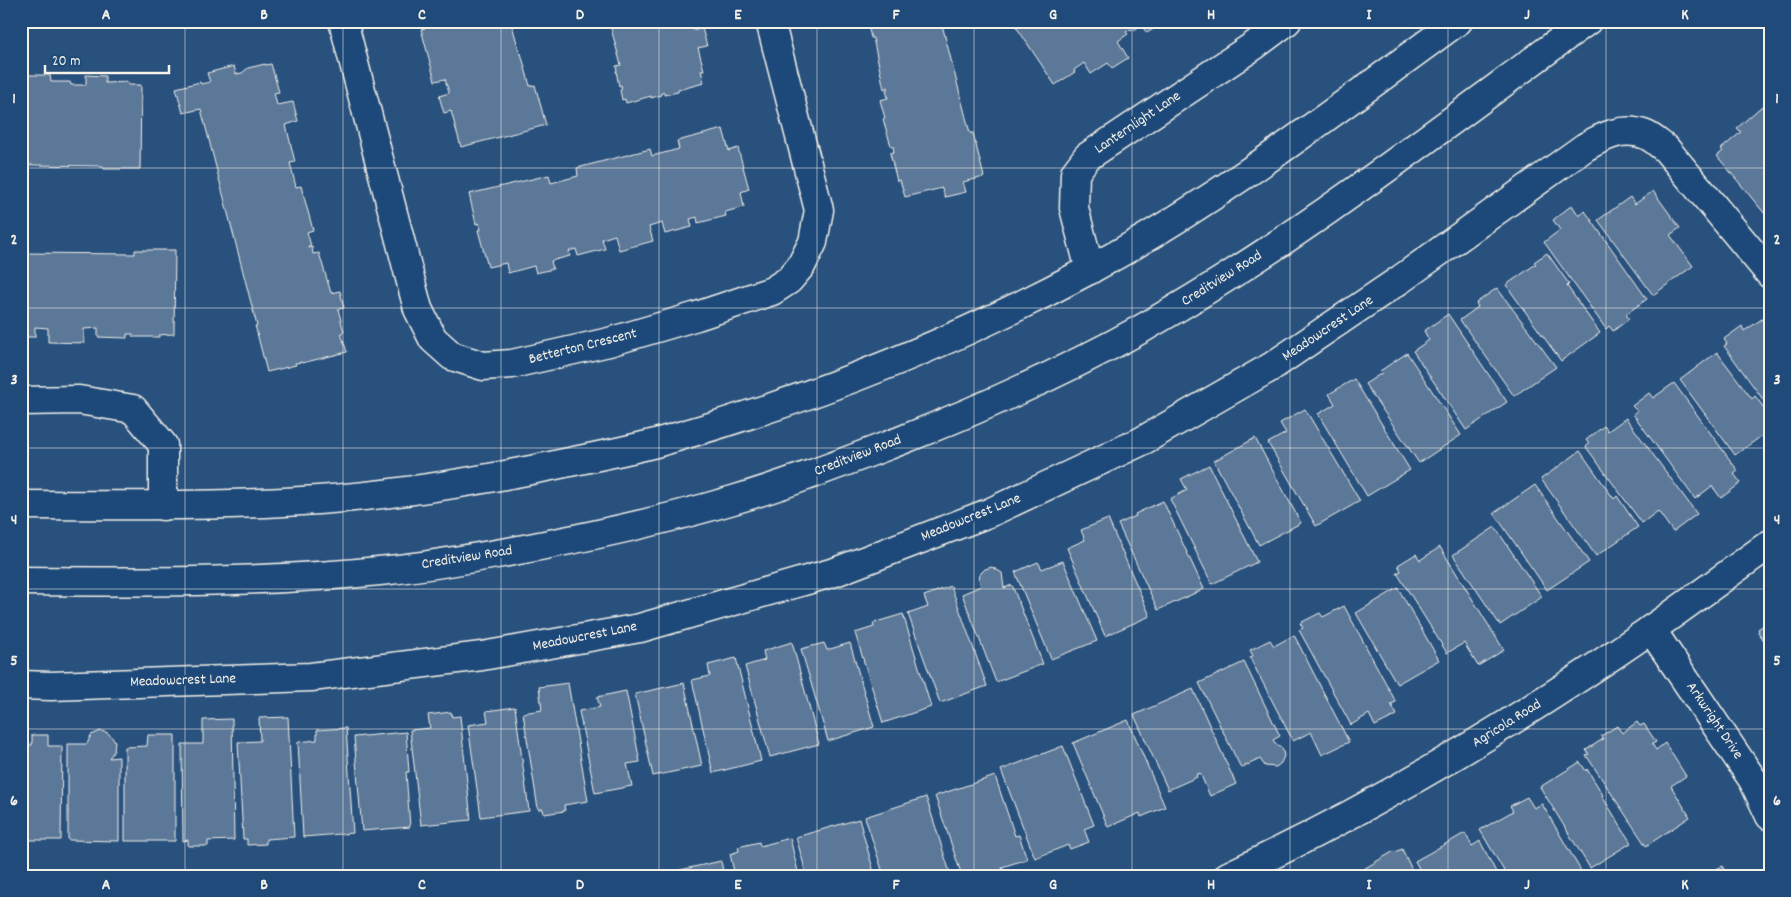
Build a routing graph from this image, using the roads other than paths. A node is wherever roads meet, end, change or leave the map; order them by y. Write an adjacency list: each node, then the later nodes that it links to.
1 (344, 21): 2 (street, Betterton Crescent)
2 (770, 21)
3 (1287, 21): 6 (street, Lanternlight Lane)
4 (1458, 21): 6 (street)
5 (1587, 21): 12 (street, Creditview Road)
6 (1090, 270): 10 (street)
7 (1770, 274): 14 (street, Meadowcrest Lane)
8 (21, 401): 10 (street)
9 (21, 505): 10 (street)
10 (164, 506)
11 (1770, 544): 13 (street, Agricola Road)
12 (21, 581)
13 (1651, 629): 15 (street, Arkwright Drive); 17 (street, Agricola Road)
14 (21, 685)
15 (1761, 776): 16 (street, Arkwright Drive)
16 (1770, 816)
17 (1228, 876)

